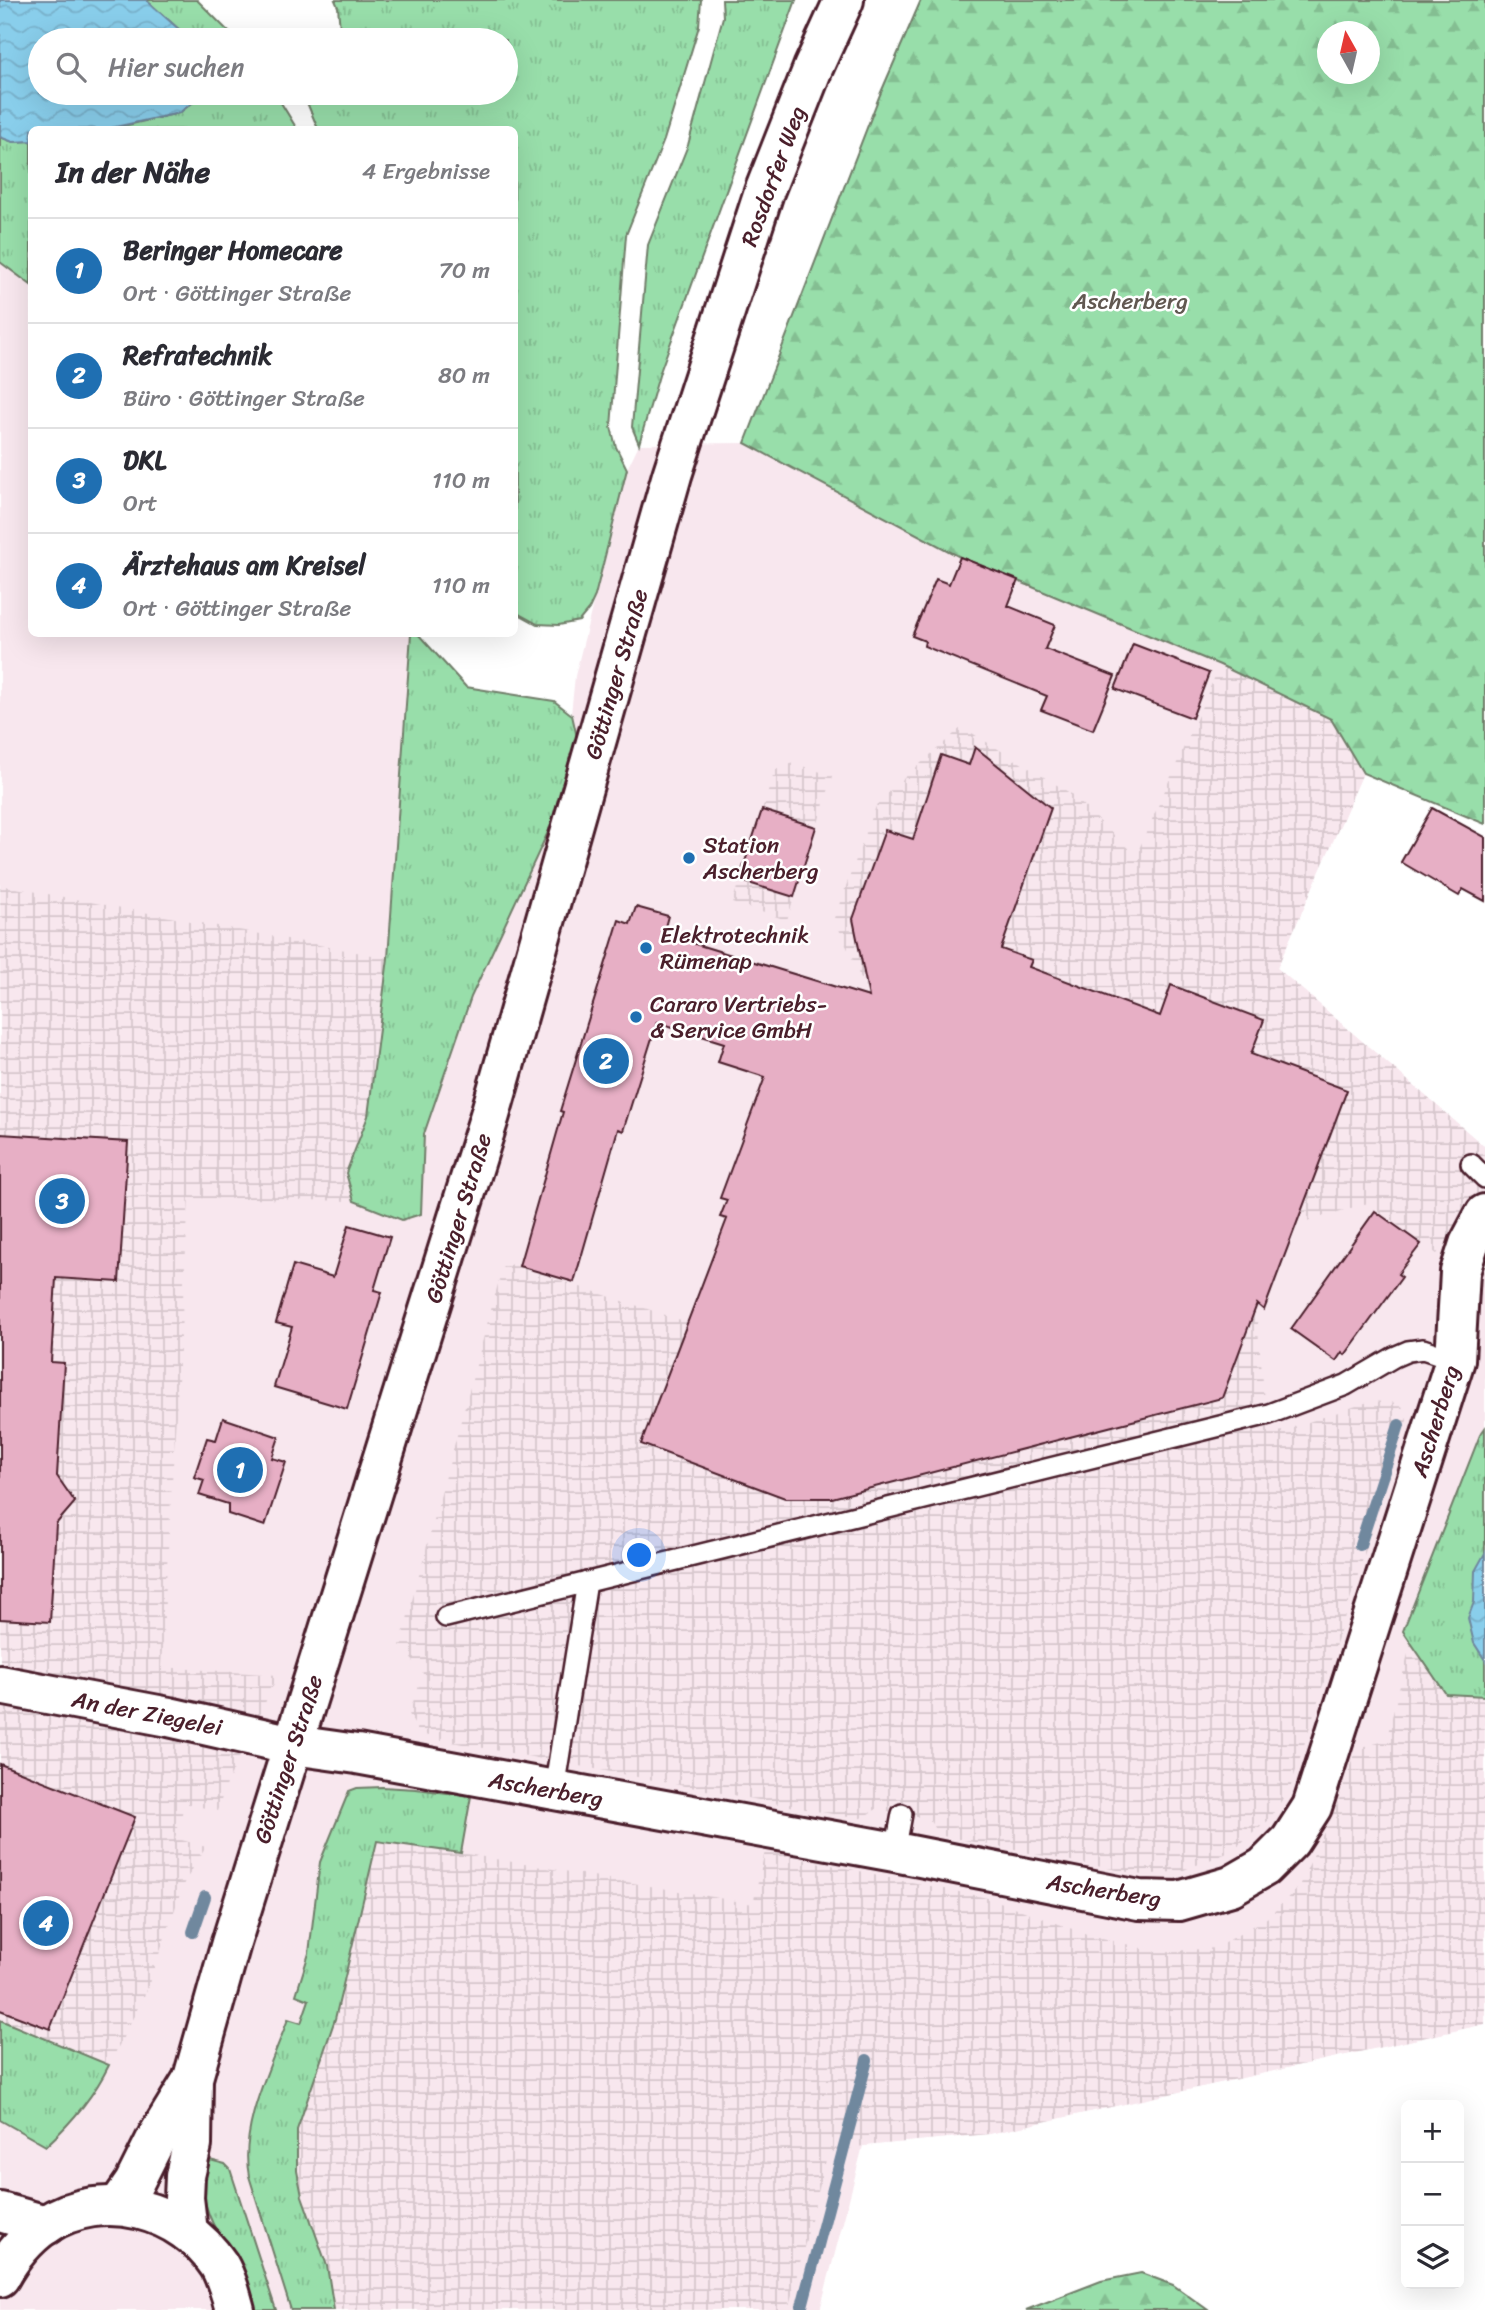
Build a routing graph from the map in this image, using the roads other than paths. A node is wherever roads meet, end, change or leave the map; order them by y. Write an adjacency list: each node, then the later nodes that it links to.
1 (844, 0): 2 (main road, Rosdorfer Weg)
2 (711, 355): 8 (main road, Göttinger Straße)
3 (1485, 1214): 4 (main road, Ascherberg)
4 (1455, 1360): 5 (lane); 11 (main road, Ascherberg)
5 (587, 1582): 6 (lane); 9 (lane)
6 (446, 1617)
7 (0, 1685): 8 (main road, An der Ziegelei)
8 (293, 1745): 9 (main road, Ascherberg); 12 (main road, Göttinger Straße)
9 (554, 1790): 11 (main road, Ascherberg)
10 (902, 1814): 11 (lane)
11 (895, 1852)
12 (193, 2078): 13 (main road, Göttinger Straße); 16 (main road, Göttinger Straße)
13 (118, 2206): 15 (main road); 16 (main road)
14 (0, 2212): 15 (main road)
15 (46, 2225): 17 (main road)
16 (188, 2232): 18 (main road)
17 (0, 2277)
18 (235, 2310)

